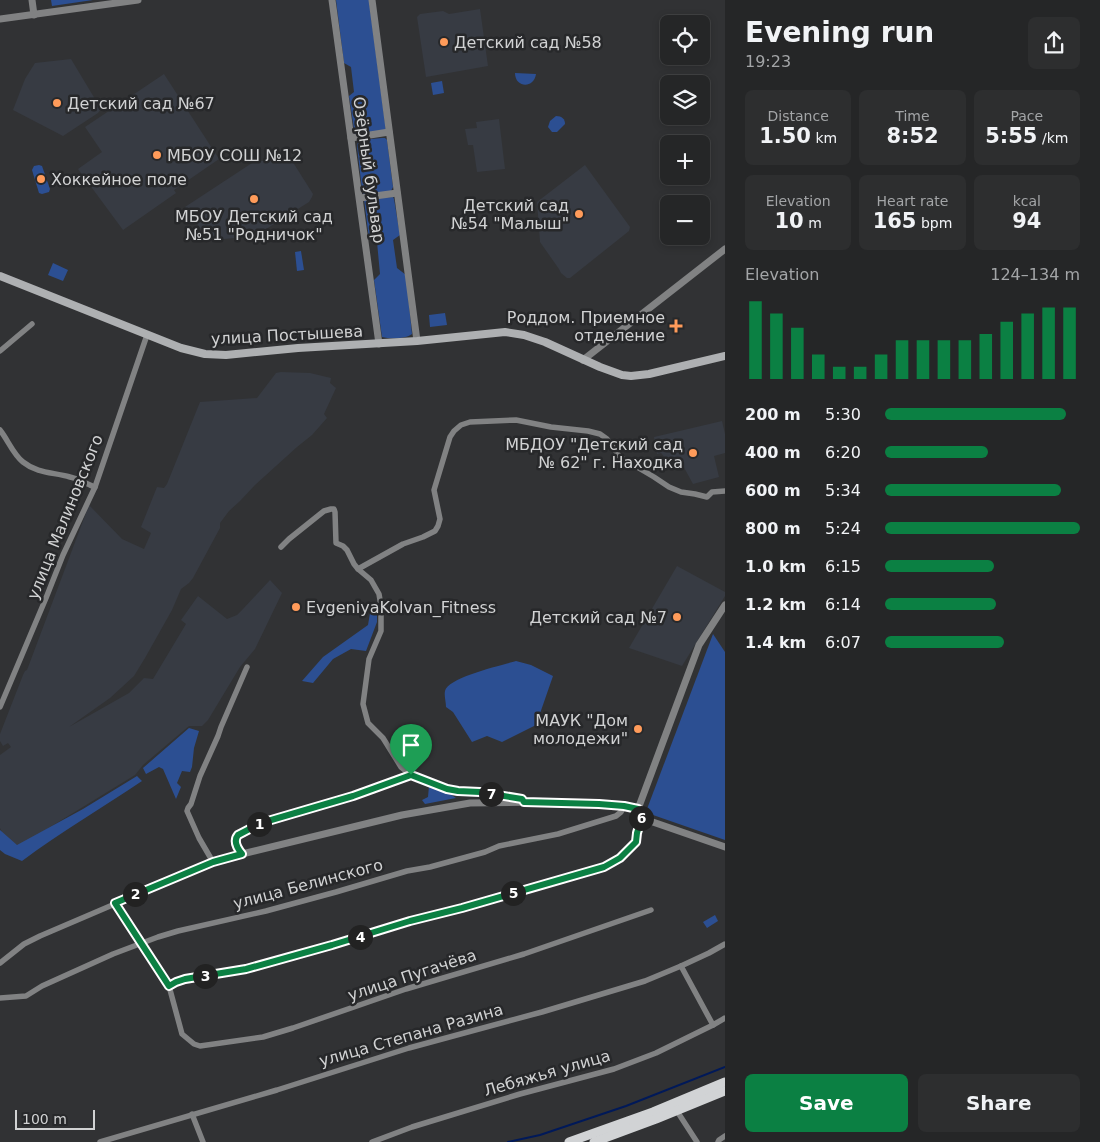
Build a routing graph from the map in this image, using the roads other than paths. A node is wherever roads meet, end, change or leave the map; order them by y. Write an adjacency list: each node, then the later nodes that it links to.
1 (32, 0): 6 (street)
2 (133, 0): 3 (street); 6 (street)
3 (138, 0)
4 (332, 0): 9 (street, Озёрный бульвар)
5 (372, 0): 8 (street, Озёрный бульвар)
6 (34, 14): 7 (street)
7 (0, 19)
8 (389, 132): 9 (street); 10 (street, Озёрный бульвар)
9 (351, 138): 11 (street, Озёрный бульвар)
10 (397, 193): 11 (street); 16 (street, Озёрный бульвар)
11 (360, 198): 17 (street, Озёрный бульвар)
12 (725, 249): 20 (street)
13 (0, 276): 15 (main road, улица Постышева)
14 (32, 324): 18 (street)
15 (147, 334): 17 (main road, улица Постышева); 22 (street, улица Малиновского)
16 (417, 341): 17 (main road, улица Постышева); 20 (main road, улица Постышева)
17 (379, 344)
18 (0, 351)
19 (725, 356): 20 (main road, улица Постышева)
20 (584, 360)
21 (0, 430): 22 (street)
22 (95, 487): 28 (street, улица Малиновского)
23 (725, 491): 25 (street)
24 (281, 547): 25 (street)
25 (358, 570): 29 (street)
26 (725, 605): 32 (street)
27 (247, 667): 35 (street)
28 (0, 708)
29 (411, 775): 30 (street); 34 (street)
30 (524, 802): 31 (street); 34 (street)
31 (624, 806): 32 (street); 38 (street, улица Белинского)
32 (640, 812): 33 (street); 42 (street)
33 (725, 847)
34 (242, 854): 35 (street)
35 (213, 862): 36 (street)
36 (115, 903): 38 (street); 40 (street)
37 (651, 910): 42 (street, улица Пугачёва)
38 (142, 944): 42 (street); 43 (street, улица Белинского)
39 (725, 944): 41 (street, улица Степана Разина)
40 (0, 963)
41 (681, 966): 45 (street); 49 (street, улица Степана Разина)
42 (169, 986)
43 (0, 998)
44 (725, 1018): 45 (street, Лебяжья улица)
45 (714, 1025): 54 (street, Лебяжья улица)
46 (725, 1082): 48 (main road)
47 (725, 1091): 48 (main road)
48 (675, 1107): 51 (main road); 56 (main road); 57 (street)
49 (192, 1114): 52 (street, улица Степана Разина); 53 (street)
50 (725, 1136): 58 (street)
51 (584, 1140): 55 (main road)
52 (100, 1142)
53 (203, 1142)
54 (372, 1142)
55 (569, 1142)
56 (594, 1142)
57 (697, 1142)
58 (718, 1142)

